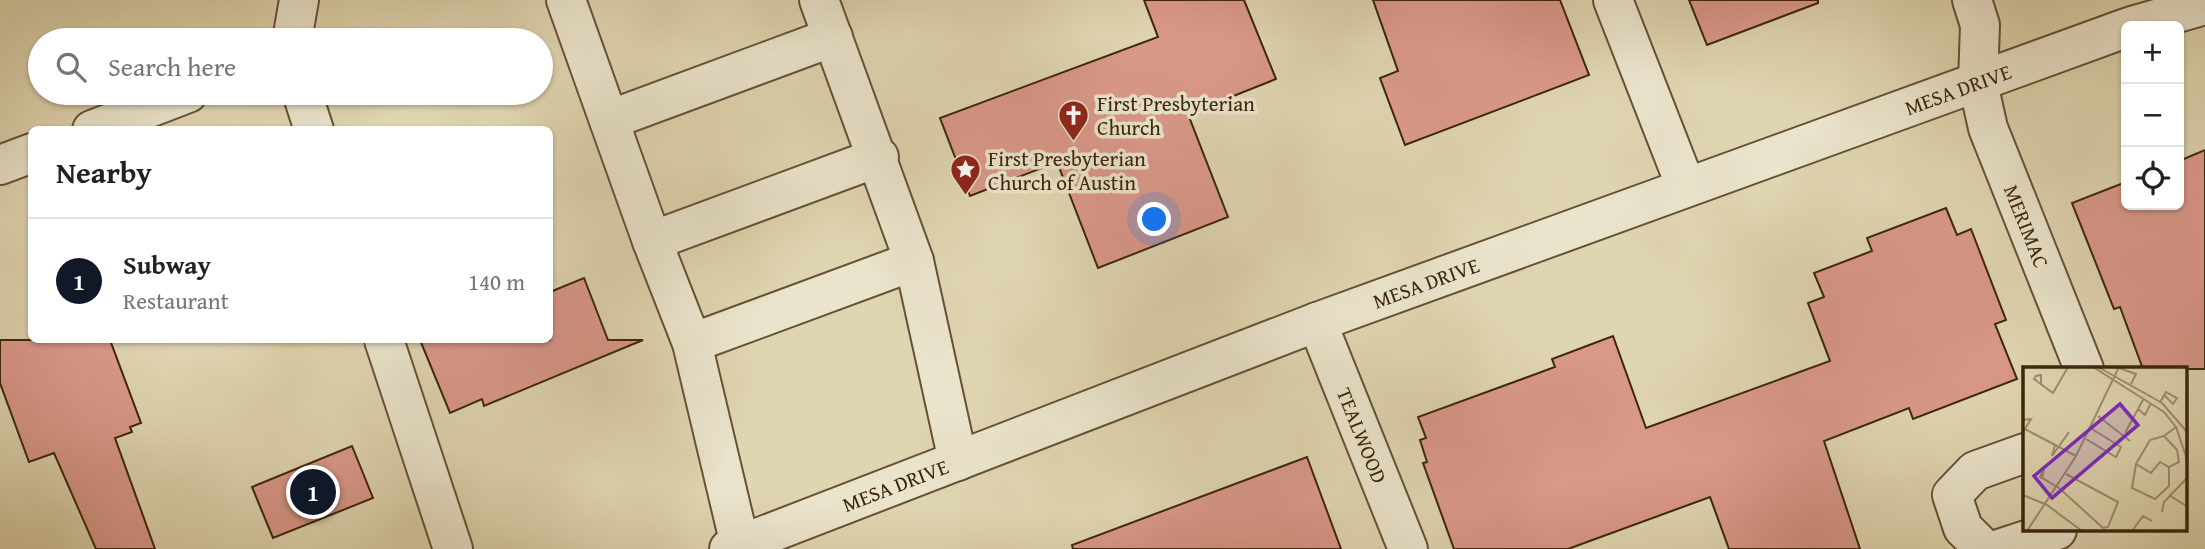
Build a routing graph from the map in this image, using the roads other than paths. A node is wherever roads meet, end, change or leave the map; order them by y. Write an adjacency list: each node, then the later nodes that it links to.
1 (299, 0): 8 (street)
2 (566, 0): 14 (street)
3 (819, 0): 10 (street)
4 (1613, 0): 20 (street)
5 (1972, 0): 11 (street, MERIMAC)
6 (2205, 5): 7 (street)
7 (2149, 21)
8 (294, 28)
9 (2121, 30): 11 (street, MESA DRIVE)
10 (833, 37): 14 (street); 18 (street)
11 (1978, 83): 20 (street, MESA DRIVE); 26 (street, MERIMAC)
12 (157, 105): 15 (street)
13 (306, 105): 16 (street)
14 (609, 120): 21 (street)
15 (102, 126)
16 (313, 126)
17 (28, 154): 19 (street)
18 (879, 157): 21 (street); 22 (street)
19 (0, 165)
20 (1686, 187): 23 (street, MESA DRIVE)
21 (652, 241): 25 (street)
22 (915, 261): 25 (street); 28 (street)
23 (1317, 322): 28 (street, MESA DRIVE); 32 (street, TEALWOOD)
24 (385, 343): 31 (street)
25 (692, 343): 30 (street)
26 (2083, 367)
27 (2023, 454): 33 (street)
28 (958, 461): 30 (street, MESA DRIVE)
29 (2051, 532): 34 (street)
30 (734, 547)
31 (453, 549)
32 (1408, 549)
33 (1984, 549)
34 (1999, 549)

